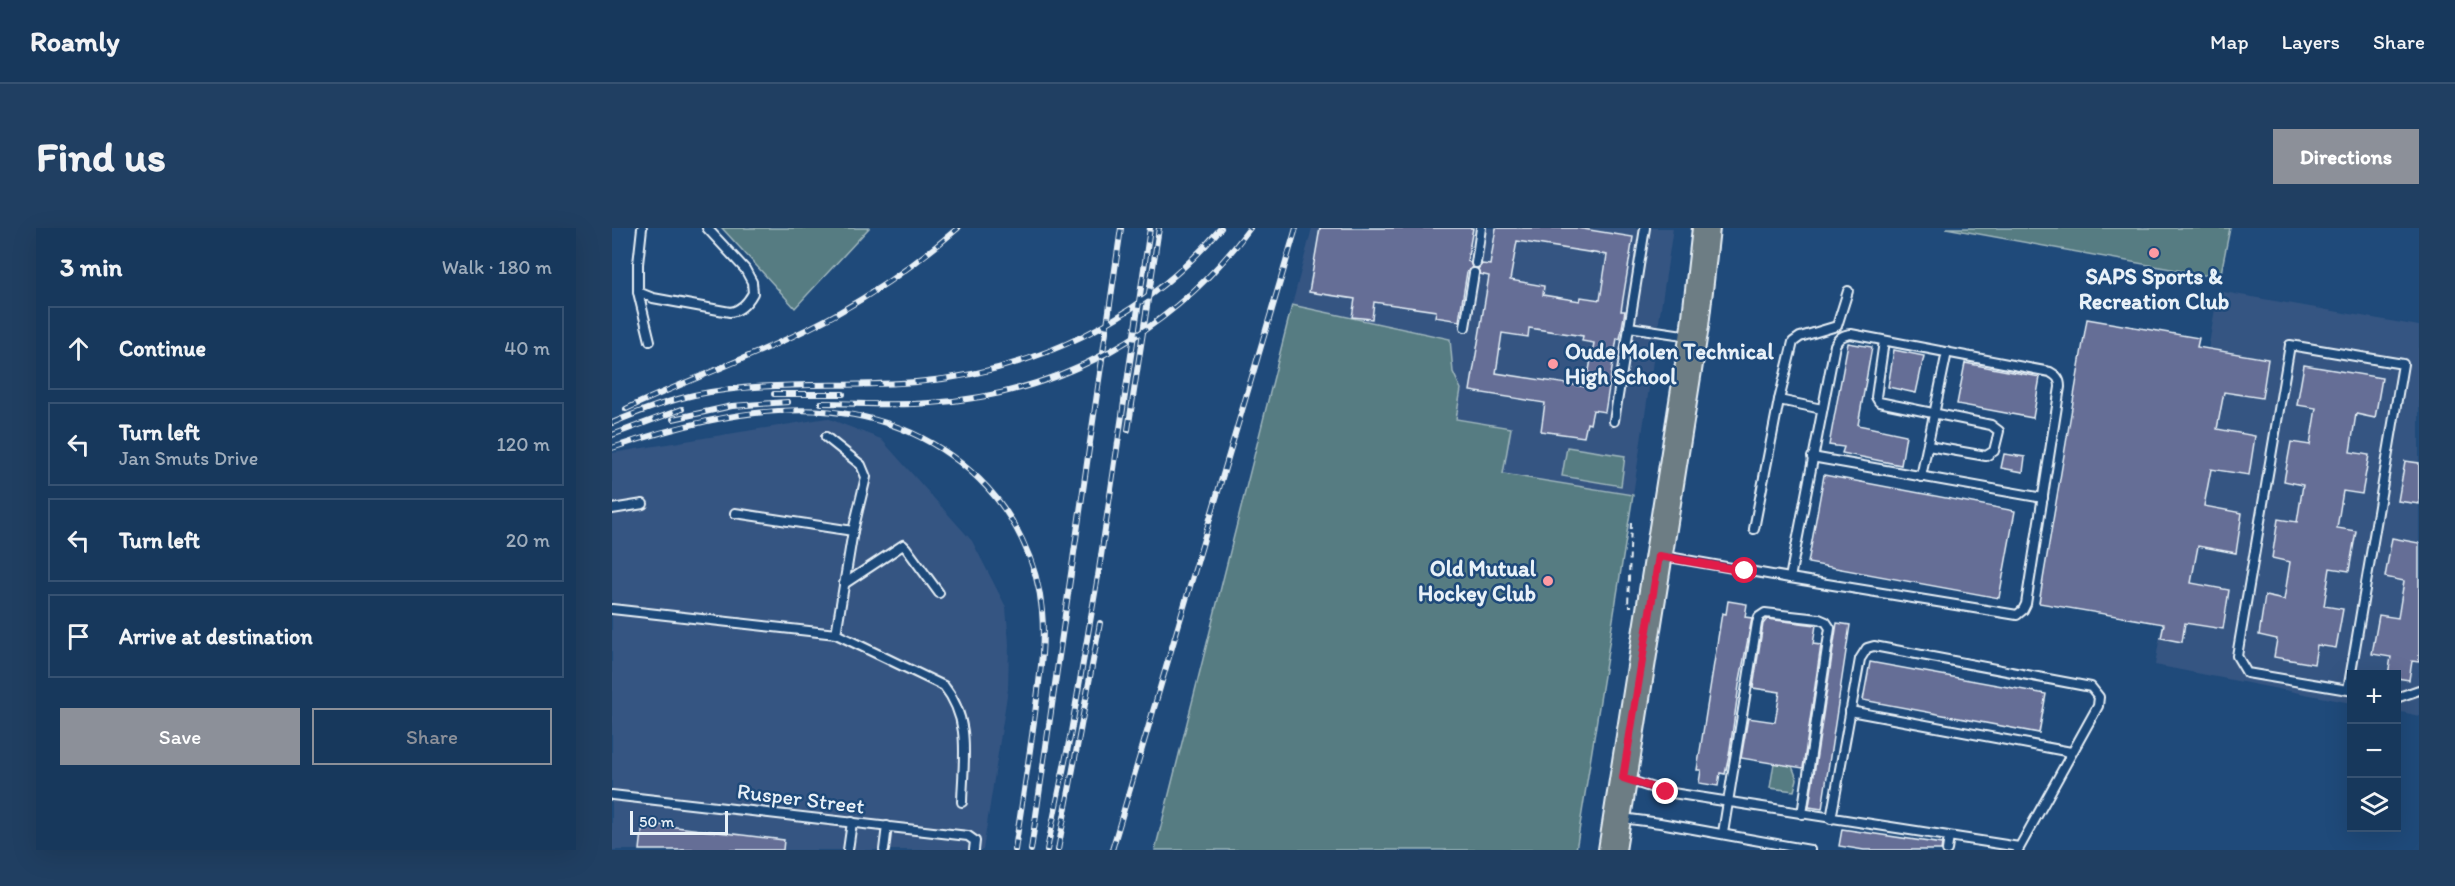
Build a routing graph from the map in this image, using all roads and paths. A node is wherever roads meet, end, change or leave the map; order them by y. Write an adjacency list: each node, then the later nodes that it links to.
1 (642, 228): 10 (lane)
2 (707, 228): 10 (lane)
3 (1481, 228): 7 (lane)
4 (1645, 228): 12 (lane)
5 (1706, 228): 13 (main road)
6 (1720, 228): 13 (main road)
7 (1476, 263)
8 (1474, 273): 11 (lane)
9 (1848, 291): 17 (lane)
10 (638, 292): 15 (lane)
11 (1465, 327)
12 (1629, 327): 13 (lane); 20 (lane)
13 (1694, 332): 32 (main road)
14 (1884, 340): 16 (lane); 18 (lane); 19 (lane)
15 (650, 341)
16 (1947, 352): 19 (lane); 25 (lane)
17 (1779, 400): 18 (lane); 30 (lane)
18 (1822, 409): 23 (lane)
19 (1934, 414): 22 (lane); 22 (lane)
20 (1614, 422)
21 (826, 436): 31 (lane)
22 (1928, 446): 24 (lane)
23 (1812, 457): 24 (lane); 33 (lane)
24 (1922, 477): 25 (lane)
25 (2043, 498): 33 (lane)
26 (643, 504): 27 (lane)
27 (612, 509)
28 (735, 513): 31 (lane)
29 (1631, 523): 36 (path)
30 (1754, 530)
31 (853, 531): 34 (lane)
32 (1659, 556): 33 (lane); 44 (main road)
33 (1791, 579)
34 (844, 584): 35 (lane); 38 (lane)
35 (939, 593)
36 (1634, 606)
37 (612, 609): 38 (lane)
38 (836, 634): 47 (lane)
39 (2350, 690): 39 (lane)
40 (2419, 690): 41 (lane)
41 (2401, 697)
42 (1850, 711): 43 (lane); 43 (lane); 50 (lane)
43 (2071, 752): 55 (lane)
44 (1623, 778): 46 (lane); 49 (main road)
45 (612, 795): 51 (lane, Rusper Street)
46 (1729, 801): 48 (lane); 48 (lane); 53 (lane)
47 (962, 802)
48 (1802, 814): 50 (lane)
49 (1617, 818): 53 (lane); 59 (main road)
50 (1831, 819): 54 (lane)
51 (852, 822): 52 (lane, Rusper Street); 56 (lane)
52 (887, 826): 57 (lane); 58 (lane, Rusper Street)
53 (1723, 834): 60 (lane)
54 (1949, 837): 55 (lane); 61 (lane)
55 (2019, 848)
56 (848, 850)
57 (884, 850)
58 (974, 850)
59 (1612, 850)
60 (1810, 850)
61 (1947, 850)

